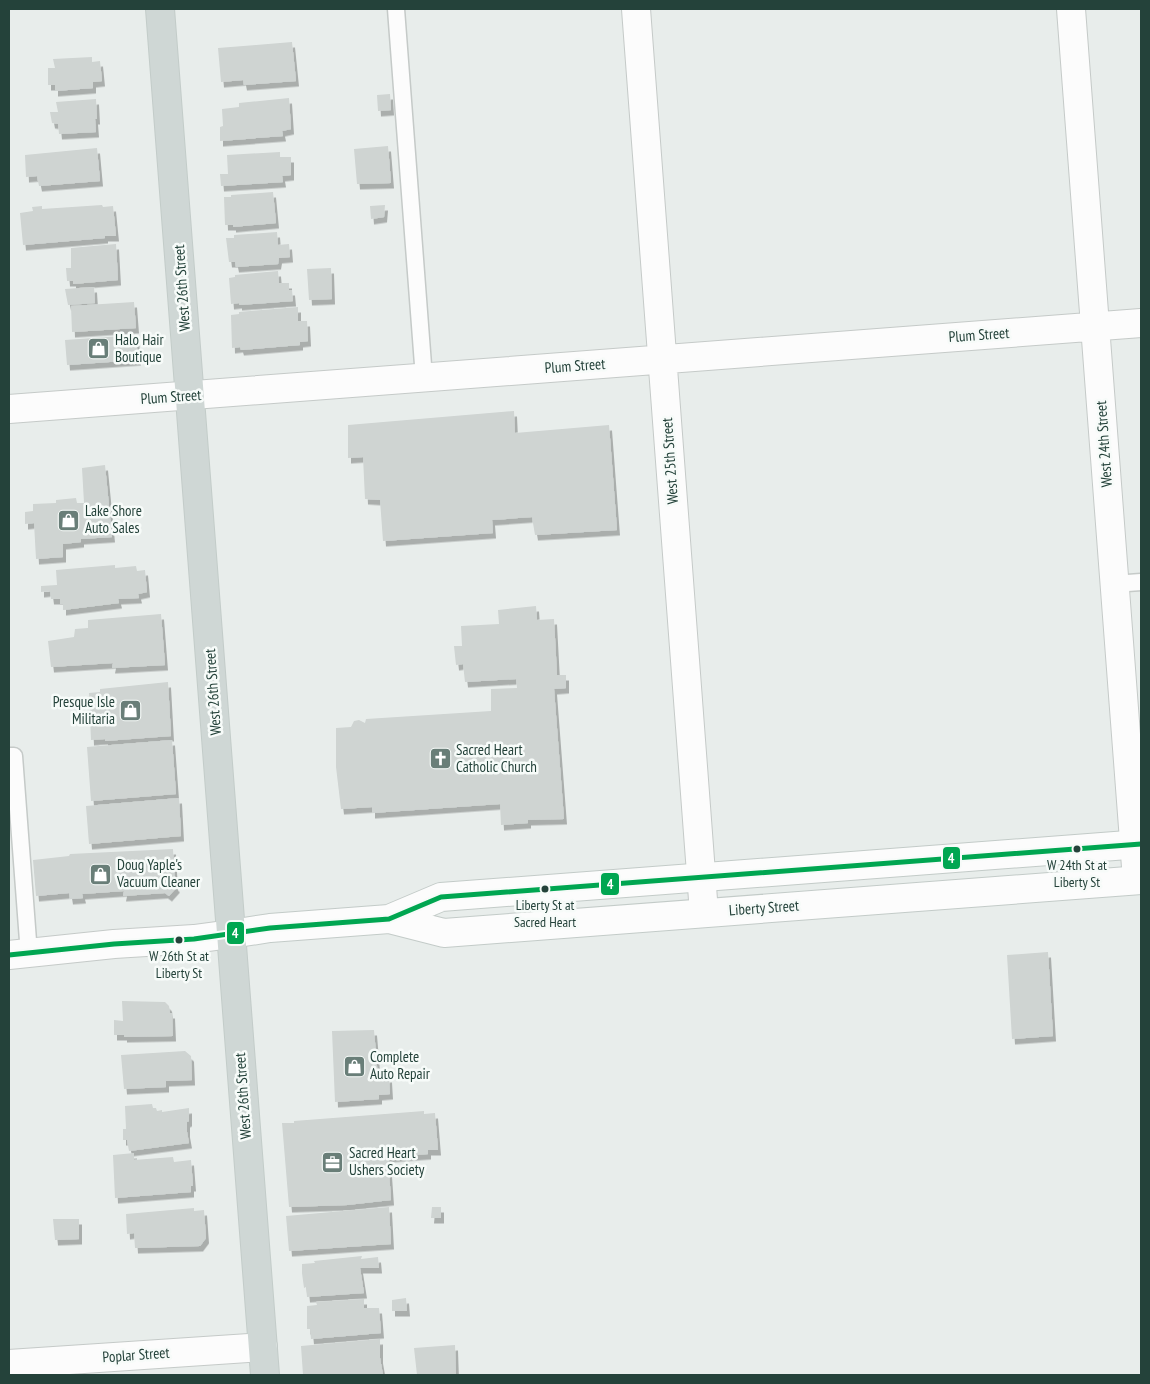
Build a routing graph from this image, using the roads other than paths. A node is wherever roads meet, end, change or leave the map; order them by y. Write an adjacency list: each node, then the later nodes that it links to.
1 (160, 9): 9 (main road, West 26th Street)
2 (396, 9): 8 (lane)
3 (636, 9): 7 (street, West 25th Street)
4 (1071, 9): 6 (street, West 24th Street)
5 (1141, 323): 6 (street, Plum Street)
6 (1095, 327): 7 (street, Plum Street); 12 (street, West 24th Street)
7 (662, 359): 8 (street, Plum Street); 15 (street, West 25th Street)
8 (424, 378): 9 (street, Plum Street)
9 (190, 395): 10 (street, Plum Street); 19 (main road, West 26th Street)
10 (9, 409)
11 (1141, 582): 12 (lane)
12 (1114, 584): 14 (street, West 24th Street)
13 (9, 756): 20 (lane)
14 (1138, 844): 15 (street, Liberty Street); 16 (street, West 24th Street)
15 (701, 878): 17 (street, West 25th Street); 18 (street, Liberty Street)
16 (1139, 880): 17 (street, Liberty Street)
17 (704, 913): 18 (street, Liberty Street)
18 (389, 919): 19 (street, Liberty Street)
19 (231, 934): 20 (street, Liberty Street); 21 (main road, West 26th Street)
20 (19, 954)
21 (263, 1347): 22 (street, Poplar Street); 23 (main road, West 26th Street)
22 (9, 1364)
23 (264, 1375)

